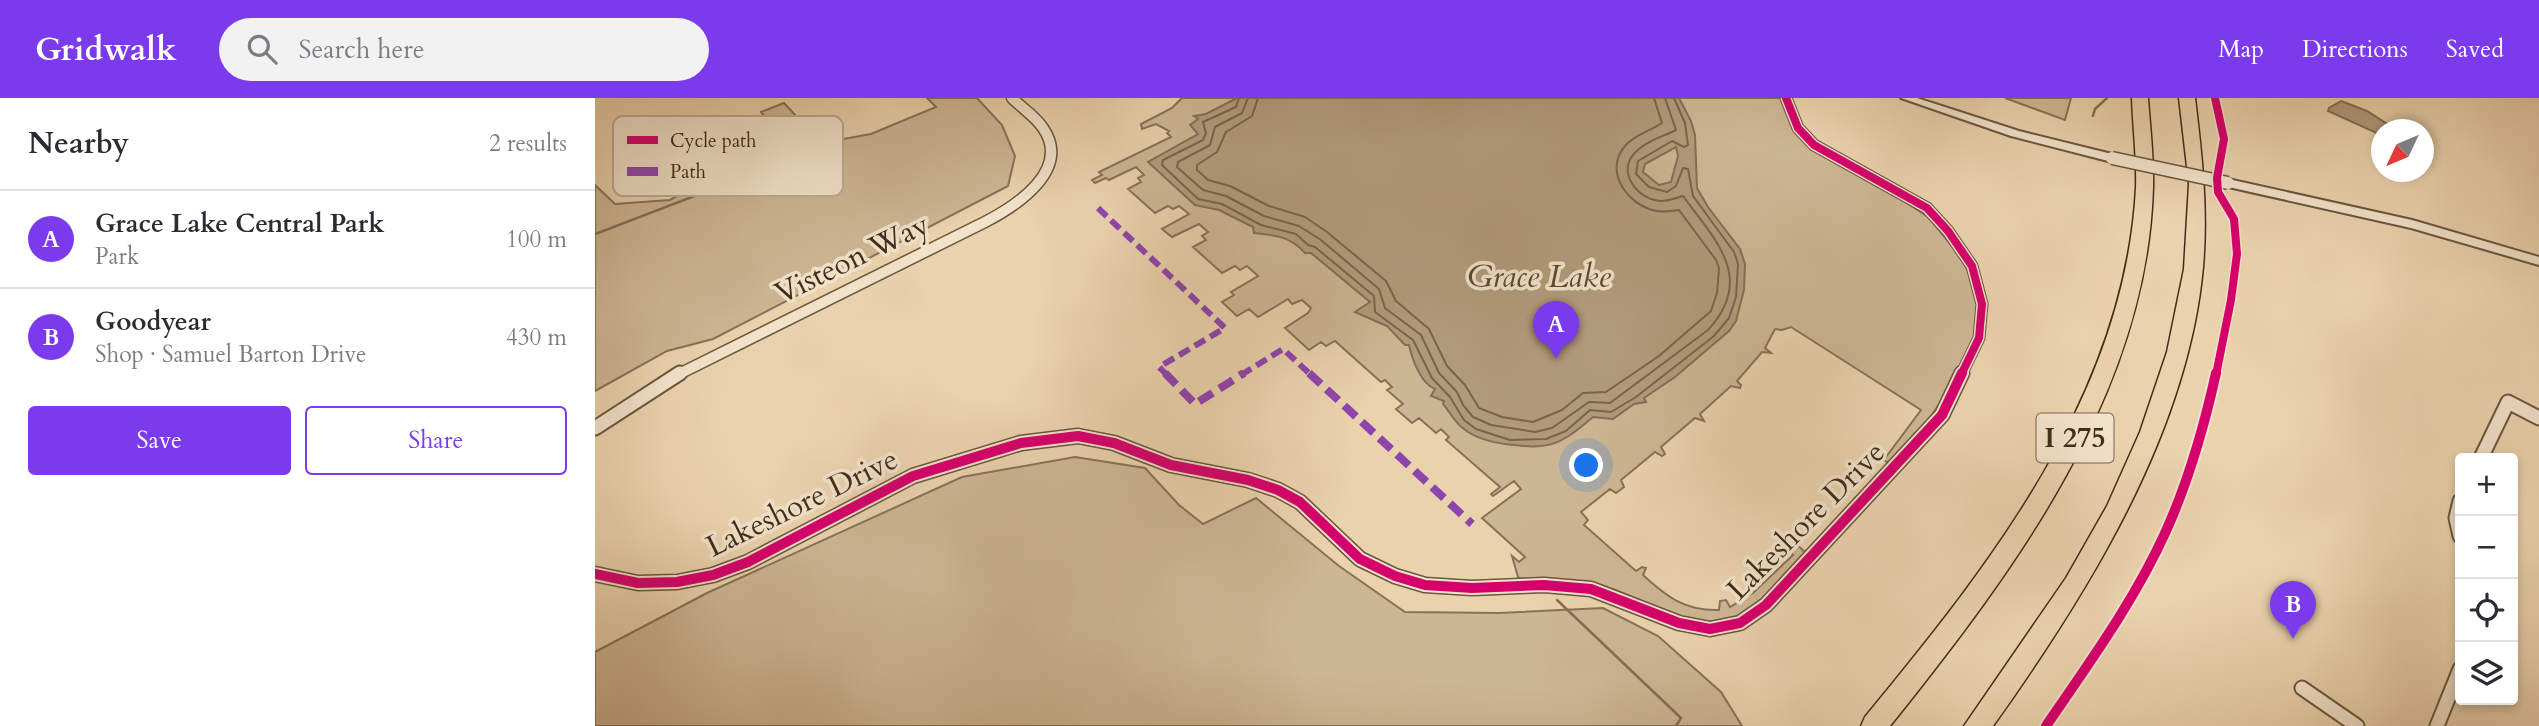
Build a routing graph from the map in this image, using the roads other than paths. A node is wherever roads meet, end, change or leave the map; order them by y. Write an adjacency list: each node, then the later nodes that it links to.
1 (1012, 98): 8 (street, Visteon Way)
2 (1786, 98): 10 (street, Lakeshore Drive)
3 (1906, 98): 6 (street, bridge)
4 (2140, 98): 13 (highway, I 275)
5 (2186, 98): 14 (highway, I 275)
6 (2539, 261)
7 (2539, 418): 9 (street)
8 (595, 428)
9 (2483, 453)
10 (595, 574)
11 (2455, 681): 16 (street)
12 (2302, 688): 15 (street)
13 (1874, 726)
14 (1977, 726)
15 (2357, 726)
16 (2437, 726)

